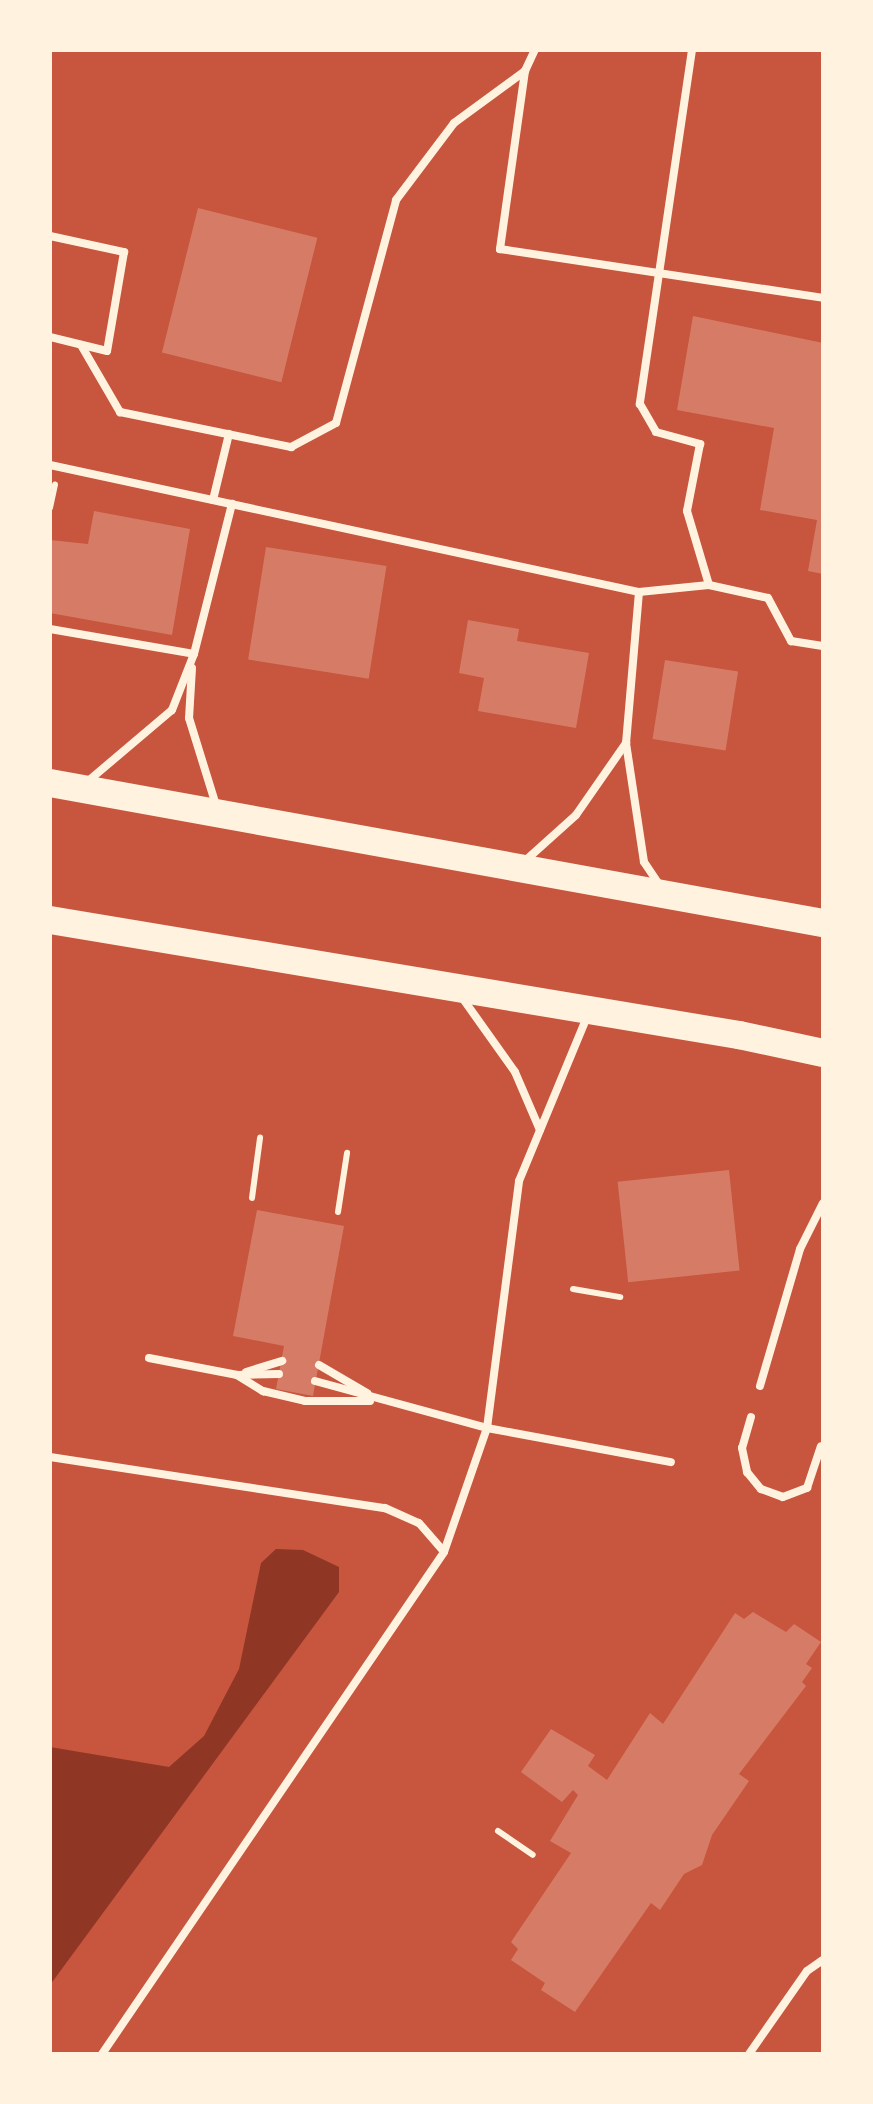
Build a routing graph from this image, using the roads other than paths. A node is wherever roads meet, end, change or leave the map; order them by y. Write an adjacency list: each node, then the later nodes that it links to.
1 (535, 50): 3 (lane)
2 (692, 50): 5 (lane)
3 (525, 71): 5 (lane); 9 (lane)
4 (50, 236): 8 (lane)
5 (659, 274): 6 (lane); 13 (lane)
6 (823, 298)
7 (50, 338): 8 (lane)
8 (81, 345): 9 (lane)
9 (229, 434): 11 (lane)
10 (50, 465): 11 (lane)
11 (213, 500): 12 (lane)
12 (232, 504): 14 (lane); 17 (lane)
13 (708, 585): 14 (lane); 16 (lane)
14 (640, 592): 18 (lane)
15 (50, 629): 17 (lane)
16 (823, 646)
17 (194, 654): 20 (lane); 22 (lane)
18 (626, 743): 23 (lane); 24 (lane)
19 (50, 780): 20 (highway); 21 (highway)
20 (83, 785): 21 (highway)
21 (158, 804): 22 (highway)
22 (220, 815): 23 (highway)
23 (518, 867): 24 (highway)
24 (666, 895): 26 (highway)
25 (50, 920): 27 (highway)
26 (823, 923)
27 (456, 988): 28 (highway); 30 (lane)
28 (590, 1010): 29 (highway); 30 (lane)
29 (823, 1053)
30 (540, 1130): 41 (lane)
31 (823, 1203): 38 (lane)
32 (149, 1358): 36 (lane)
33 (282, 1361): 36 (lane)
34 (319, 1364): 39 (lane)
35 (279, 1374): 36 (lane)
36 (237, 1375): 39 (lane)
37 (315, 1382): 39 (lane)
38 (760, 1386)
39 (379, 1400): 41 (lane)
40 (751, 1416): 42 (lane)
41 (487, 1428): 44 (lane); 45 (lane)
42 (822, 1446)
43 (50, 1457): 45 (lane)
44 (671, 1462)
45 (444, 1552): 47 (lane)
46 (823, 1960): 48 (lane)
47 (102, 2054)
48 (749, 2054)

